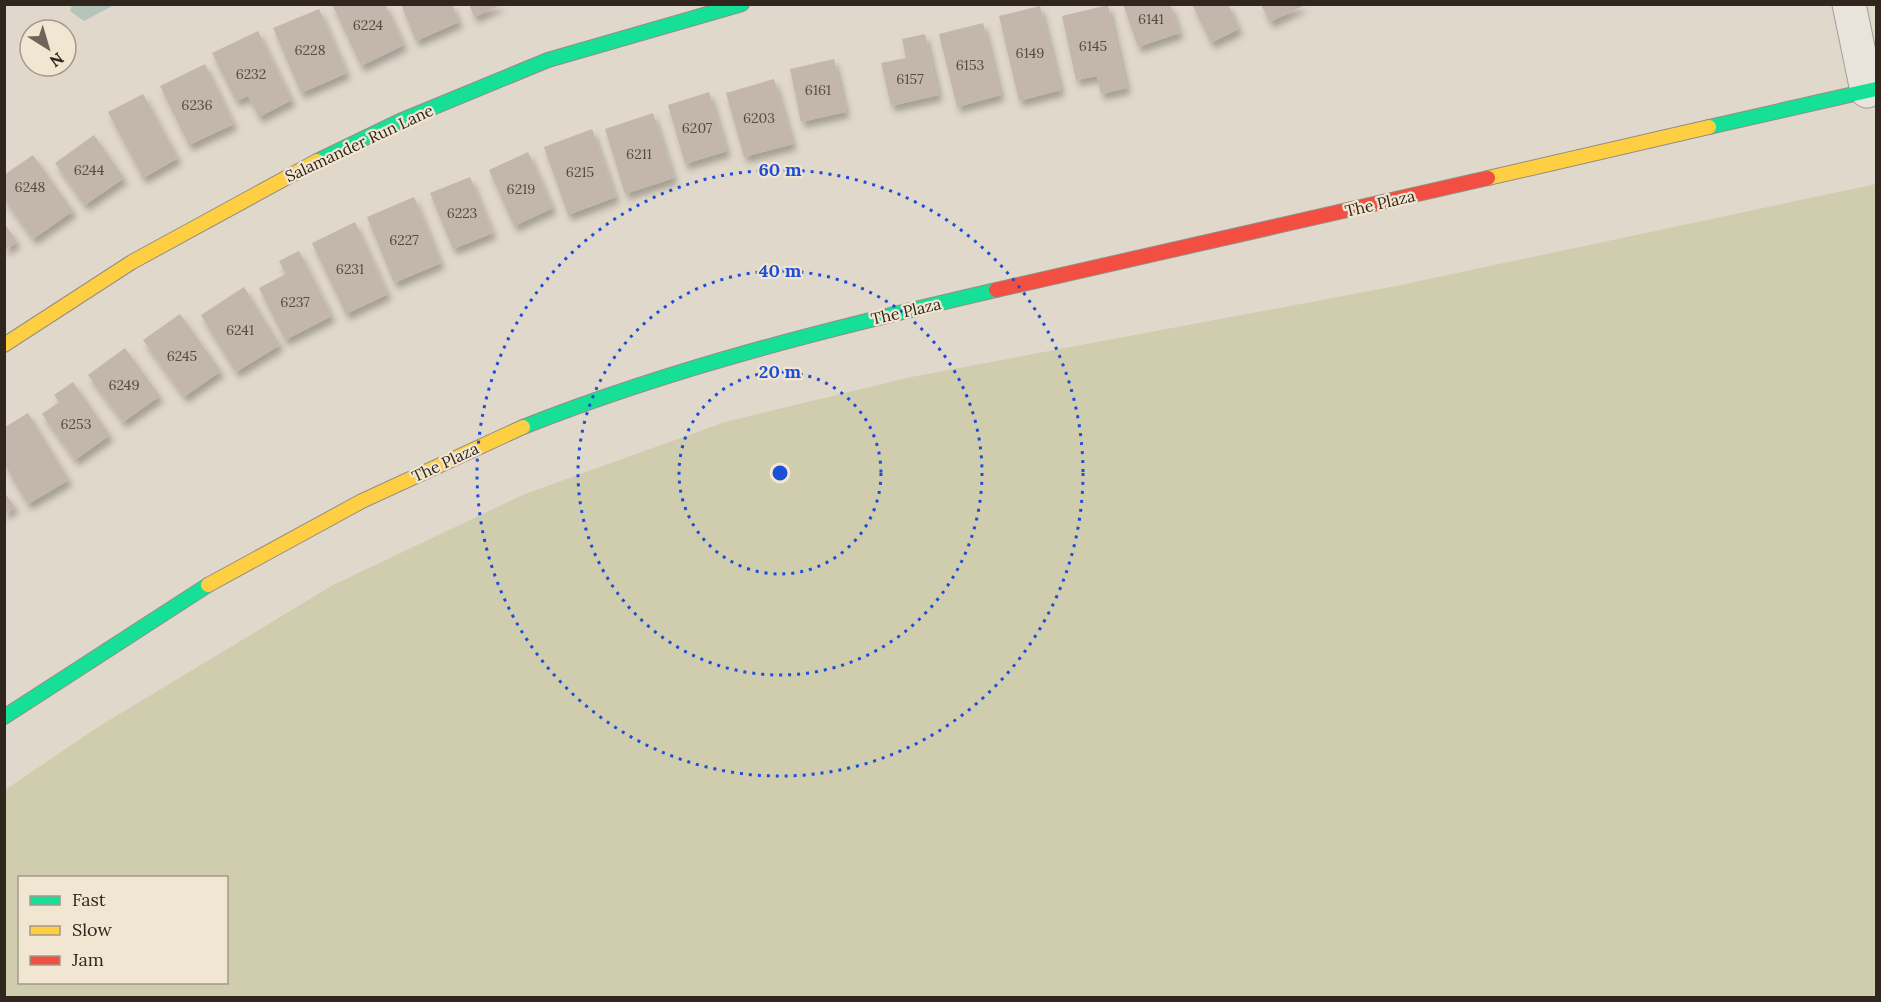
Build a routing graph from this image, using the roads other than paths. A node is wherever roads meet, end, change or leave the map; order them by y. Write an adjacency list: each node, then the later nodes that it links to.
1 (742, 4): 4 (street, Salamander Run Lane)
2 (1849, 4): 3 (street)
3 (1872, 90): 5 (street, The Plaza)
4 (4, 345)
5 (4, 717)

